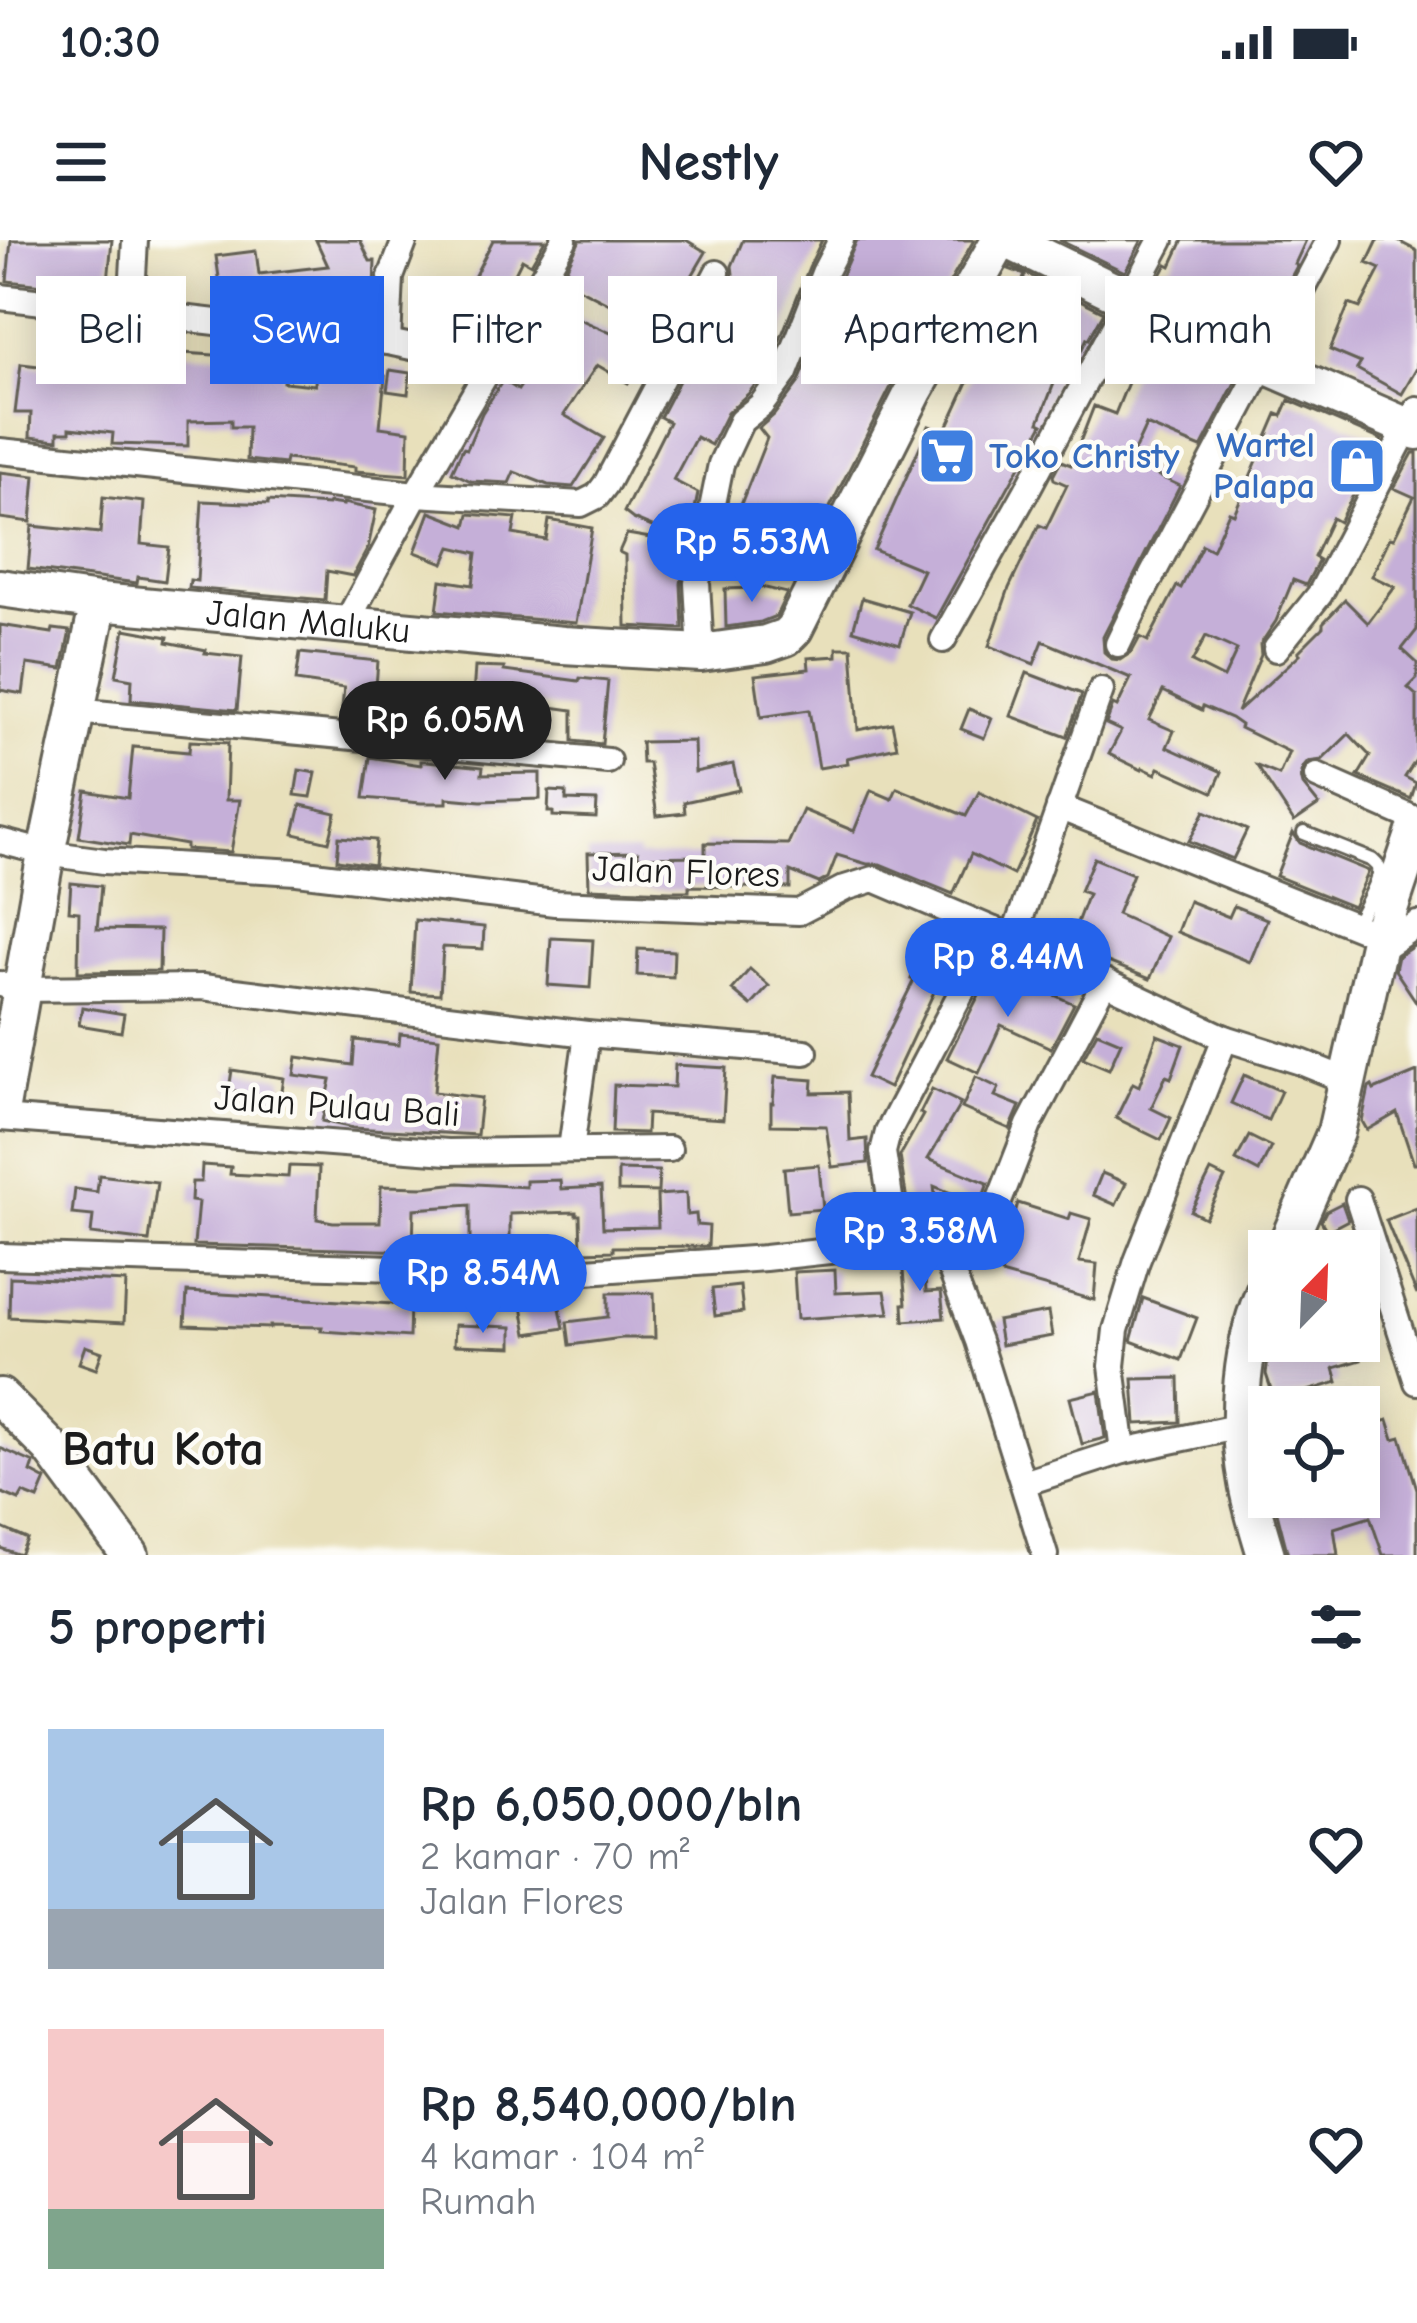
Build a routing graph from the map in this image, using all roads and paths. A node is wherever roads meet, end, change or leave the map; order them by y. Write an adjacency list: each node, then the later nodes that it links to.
1 (135, 240): 9 (street)
2 (405, 240): 17 (street)
3 (564, 240): 10 (street)
4 (841, 240): 32 (street)
5 (1004, 240): 13 (main road); 32 (main road, Jalan Maluku)
6 (1161, 240): 11 (street)
7 (1329, 240): 12 (street)
8 (717, 273): 25 (street)
9 (133, 276)
10 (543, 276)
11 (1143, 276)
12 (1311, 276)
13 (1105, 289)
14 (0, 298): 15 (street)
15 (36, 302)
16 (186, 320): 17 (street)
17 (388, 342): 18 (street)
18 (408, 346)
19 (1105, 346): 29 (street)
20 (480, 384): 25 (street)
21 (1255, 384): 30 (street)
22 (1314, 384): 23 (main road)
23 (1414, 423): 31 (street)
24 (0, 451): 25 (street)
25 (416, 494): 28 (street)
26 (0, 588): 27 (main road, Jalan Maluku)
27 (99, 602): 28 (main road, Jalan Maluku); 34 (main road)
28 (345, 625): 32 (main road, Jalan Maluku)
29 (943, 640)
30 (1118, 644)
31 (1276, 649)
32 (700, 652)
33 (1101, 690): 37 (street)
34 (75, 711): 35 (street); 41 (main road)
35 (608, 761)
36 (1317, 776): 38 (street)
37 (1059, 806): 43 (street); 44 (street)
38 (1417, 823): 44 (main road)
39 (1304, 833): 44 (lane)
40 (0, 841): 41 (street, Jalan Flores)
41 (46, 854): 43 (street, Jalan Flores); 46 (main road)
42 (1417, 924): 44 (street)
43 (1004, 935): 45 (street, Jalan Flores); 57 (street)
44 (1370, 938): 50 (main road)
45 (1105, 982): 48 (street, Jalan Flores); 56 (street)
46 (10, 987): 47 (street); 51 (main road)
47 (587, 1034): 49 (street); 52 (street)
48 (1225, 1038): 50 (street, Jalan Flores); 63 (street)
49 (806, 1052)
50 (1348, 1081): 55 (main road)
51 (0, 1115): 52 (street, Jalan Pulau Bali)
52 (571, 1149): 53 (street, Jalan Pulau Bali)
53 (669, 1149)
54 (1358, 1199): 60 (street)
55 (1294, 1230)
56 (939, 1239): 57 (street); 64 (street)
57 (897, 1244): 58 (street)
58 (0, 1256)
59 (1248, 1352): 62 (main road)
60 (1417, 1382)
61 (0, 1397): 65 (main road)
62 (1241, 1426): 63 (street); 67 (main road)
63 (1123, 1451): 64 (street)
64 (1024, 1483): 66 (street)
65 (130, 1555)
66 (1046, 1555)
67 (1266, 1555)

